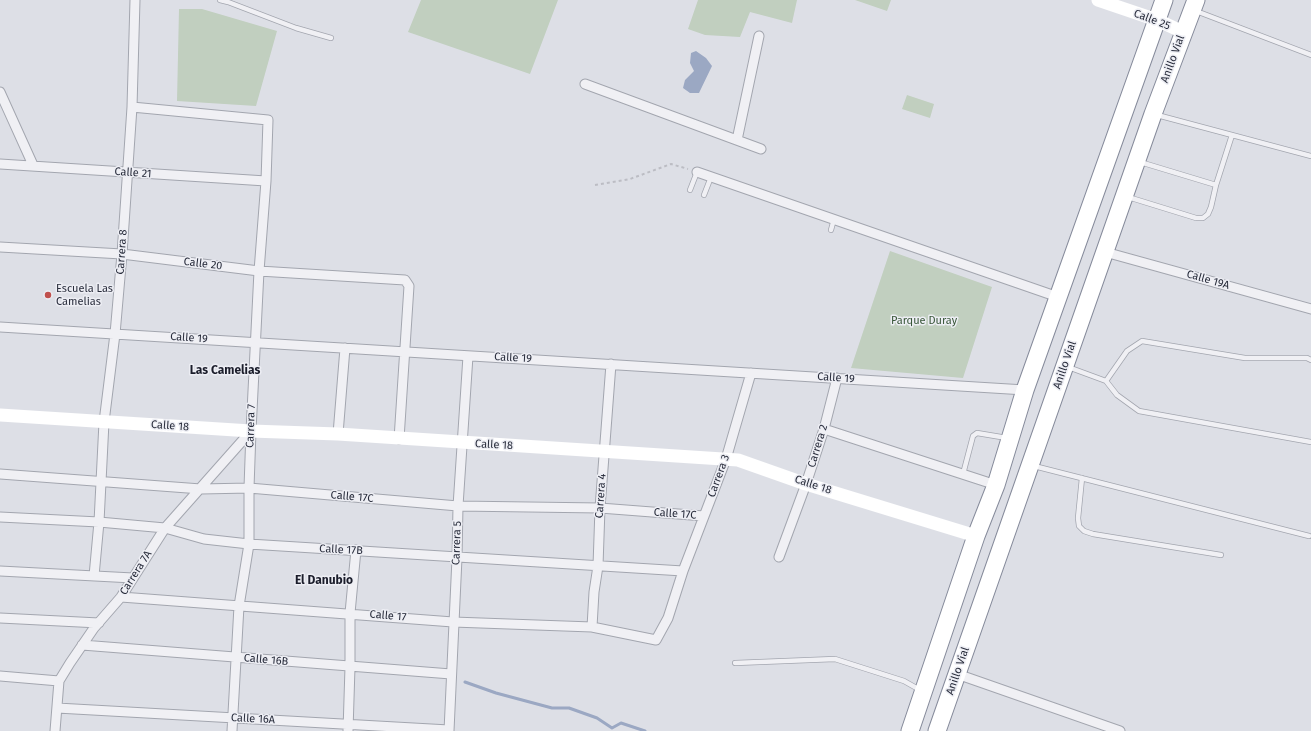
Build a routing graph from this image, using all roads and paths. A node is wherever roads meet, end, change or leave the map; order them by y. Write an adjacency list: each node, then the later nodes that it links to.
1 (135, 0): 13 (street, Carrera 8)
2 (220, 0): 9 (lane)
3 (1098, 0): 6 (street, Calle 25)
4 (1164, 0): 6 (highway)
5 (1194, 5): 7 (highway, Anillo Vial); 10 (lane)
6 (1157, 20): 7 (street, Calle 25); 37 (highway)
7 (1183, 32): 14 (highway, Anillo Vial)
8 (759, 36): 16 (street)
9 (331, 38)
10 (1311, 55)
11 (585, 84): 16 (street)
12 (0, 92): 21 (street)
13 (132, 107): 22 (street, Carrera 8); 25 (street, Carrera 7)
14 (1153, 114): 15 (lane); 19 (highway, Anillo Vial)
15 (1232, 135): 18 (lane); 27 (lane)
16 (737, 140): 17 (street)
17 (761, 149)
18 (1311, 156)
19 (1136, 161): 27 (lane); 30 (highway, Anillo Vial)
20 (0, 164): 21 (street, Calle 21)
21 (33, 165): 22 (street, Calle 21)
22 (127, 172): 25 (street, Calle 21); 35 (street, Carrera 8)
23 (697, 172): 24 (street); 26 (path); 28 (lane)
24 (711, 177): 29 (lane); 31 (street)
25 (266, 180): 36 (street, Carrera 7)
26 (595, 185)
27 (1216, 185): 30 (lane)
28 (690, 190)
29 (704, 194)
30 (1124, 196): 34 (highway, Anillo Vial)
31 (834, 219): 32 (lane); 37 (street)
32 (831, 230)
33 (0, 247): 35 (street, Calle 20)
34 (1105, 252): 38 (street, Calle 19A); 47 (highway, Anillo Vial)
35 (122, 254): 36 (street, Calle 20); 40 (street, Carrera 8)
36 (259, 271): 41 (street, Carrera 7); 43 (street, Calle 20)
37 (1058, 297): 51 (highway)
38 (1311, 309)
39 (0, 327): 40 (street, Calle 19)
40 (115, 334): 41 (street, Calle 19); 53 (street, Carrera 8)
41 (255, 342): 42 (street, Calle 19); 55 (street, Carrera 7)
42 (346, 348): 43 (street, Calle 19); 56 (street)
43 (404, 352): 44 (street, Calle 19); 58 (street)
44 (468, 356): 46 (street, Calle 19); 60 (street, Carrera 5)
45 (1311, 360): 50 (lane)
46 (611, 364): 48 (street, Calle 19); 61 (street, Carrera 4)
47 (1065, 366): 50 (lane); 63 (highway, Anillo Vial)
48 (751, 373): 49 (street, Calle 19); 62 (street, Carrera 3)
49 (837, 378): 51 (street, Calle 19); 54 (street, Carrera 2)
50 (1106, 381): 59 (lane)
51 (1025, 390): 57 (highway)
52 (0, 415): 53 (street, Calle 18)
53 (104, 422): 55 (street, Calle 18); 67 (street, Carrera 8)
54 (824, 429): 65 (street); 68 (street, Carrera 2)
55 (251, 431): 56 (street, Calle 18); 70 (street, Carrera 7); 71 (street, Carrera 7A)
56 (338, 434): 58 (street, Calle 18)
57 (1011, 438): 65 (lane); 69 (highway)
58 (399, 439): 60 (street, Calle 18)
59 (1311, 442)
60 (463, 443): 61 (street, Calle 18); 72 (street, Carrera 5)
61 (604, 451): 62 (street, Calle 18); 73 (street, Carrera 4)
62 (726, 459): 68 (street, Calle 18); 74 (street, Carrera 3)
63 (1030, 465): 66 (lane); 103 (highway, Anillo Vial)
64 (0, 474): 67 (street, Calle 17C)
65 (962, 474): 69 (street)
66 (1082, 478): 79 (lane); 82 (lane)
67 (100, 481): 71 (street, Calle 17C); 76 (street, Carrera 8)
68 (806, 484): 78 (street, Calle 18); 83 (street, Carrera 2)
69 (996, 485): 78 (highway)
70 (249, 488): 71 (street, Calle 17C); 72 (street, Calle 17C); 80 (street, Carrera 7)
71 (201, 489): 77 (street, Carrera 7A)
72 (458, 506): 73 (street, Calle 17C); 84 (street, Carrera 5)
73 (600, 508): 74 (street, Calle 17C); 85 (street, Carrera 4)
74 (704, 516): 87 (street, Carrera 3)
75 (0, 517): 76 (street, Calle 17B)
76 (99, 522): 77 (street, Calle 17B); 88 (street, Carrera 8)
77 (165, 528): 80 (street, Calle 17B); 89 (street, Carrera 7A)
78 (976, 536): 106 (highway)
79 (1310, 536)
80 (249, 544): 81 (street, Calle 17B); 91 (street, Carrera 7)
81 (356, 550): 84 (street, Calle 17B); 92 (street)
82 (1220, 555)
83 (778, 557)
84 (457, 558): 85 (street, Calle 17B); 94 (street, Carrera 5)
85 (598, 566): 87 (street, Calle 17B); 96 (street, Carrera 4)
86 (0, 571): 88 (street)
87 (683, 571): 97 (street, Carrera 3)
88 (94, 576): 89 (street)
89 (133, 578): 90 (street, Carrera 7A)
90 (121, 597): 91 (street, Calle 17); 95 (street, Carrera 7A)
91 (239, 606): 92 (street, Calle 17); 99 (street, Carrera 7)
92 (350, 613): 94 (street, Calle 17); 101 (street)
93 (0, 618): 95 (street)
94 (453, 622): 96 (street, Calle 17); 102 (street, Carrera 5)
95 (99, 623): 98 (street, Carrera 7A)
96 (592, 627): 97 (street, Calle 17)
97 (653, 640)
98 (82, 645): 99 (street, Calle 16B); 105 (street, Carrera 7A)
99 (236, 658): 101 (street, Calle 16B); 108 (street, Carrera 7)
100 (735, 663): 106 (lane)
101 (350, 667): 102 (street, Calle 16B); 109 (street)
102 (451, 674): 112 (street, Carrera 5)
103 (957, 674): 114 (highway, Anillo Vial); 115 (street)
104 (0, 676): 105 (street)
105 (59, 681): 107 (street, Carrera 7A)
106 (924, 692): 113 (highway)
107 (57, 708): 108 (street, Calle 16A); 110 (street, Carrera 7A)
108 (232, 718): 109 (street, Calle 16A); 111 (street, Carrera 7)
109 (348, 728): 112 (street, Calle 16A)
110 (55, 731)
111 (232, 731)
112 (449, 731)
113 (910, 731)
114 (937, 731)
115 (1120, 731)

